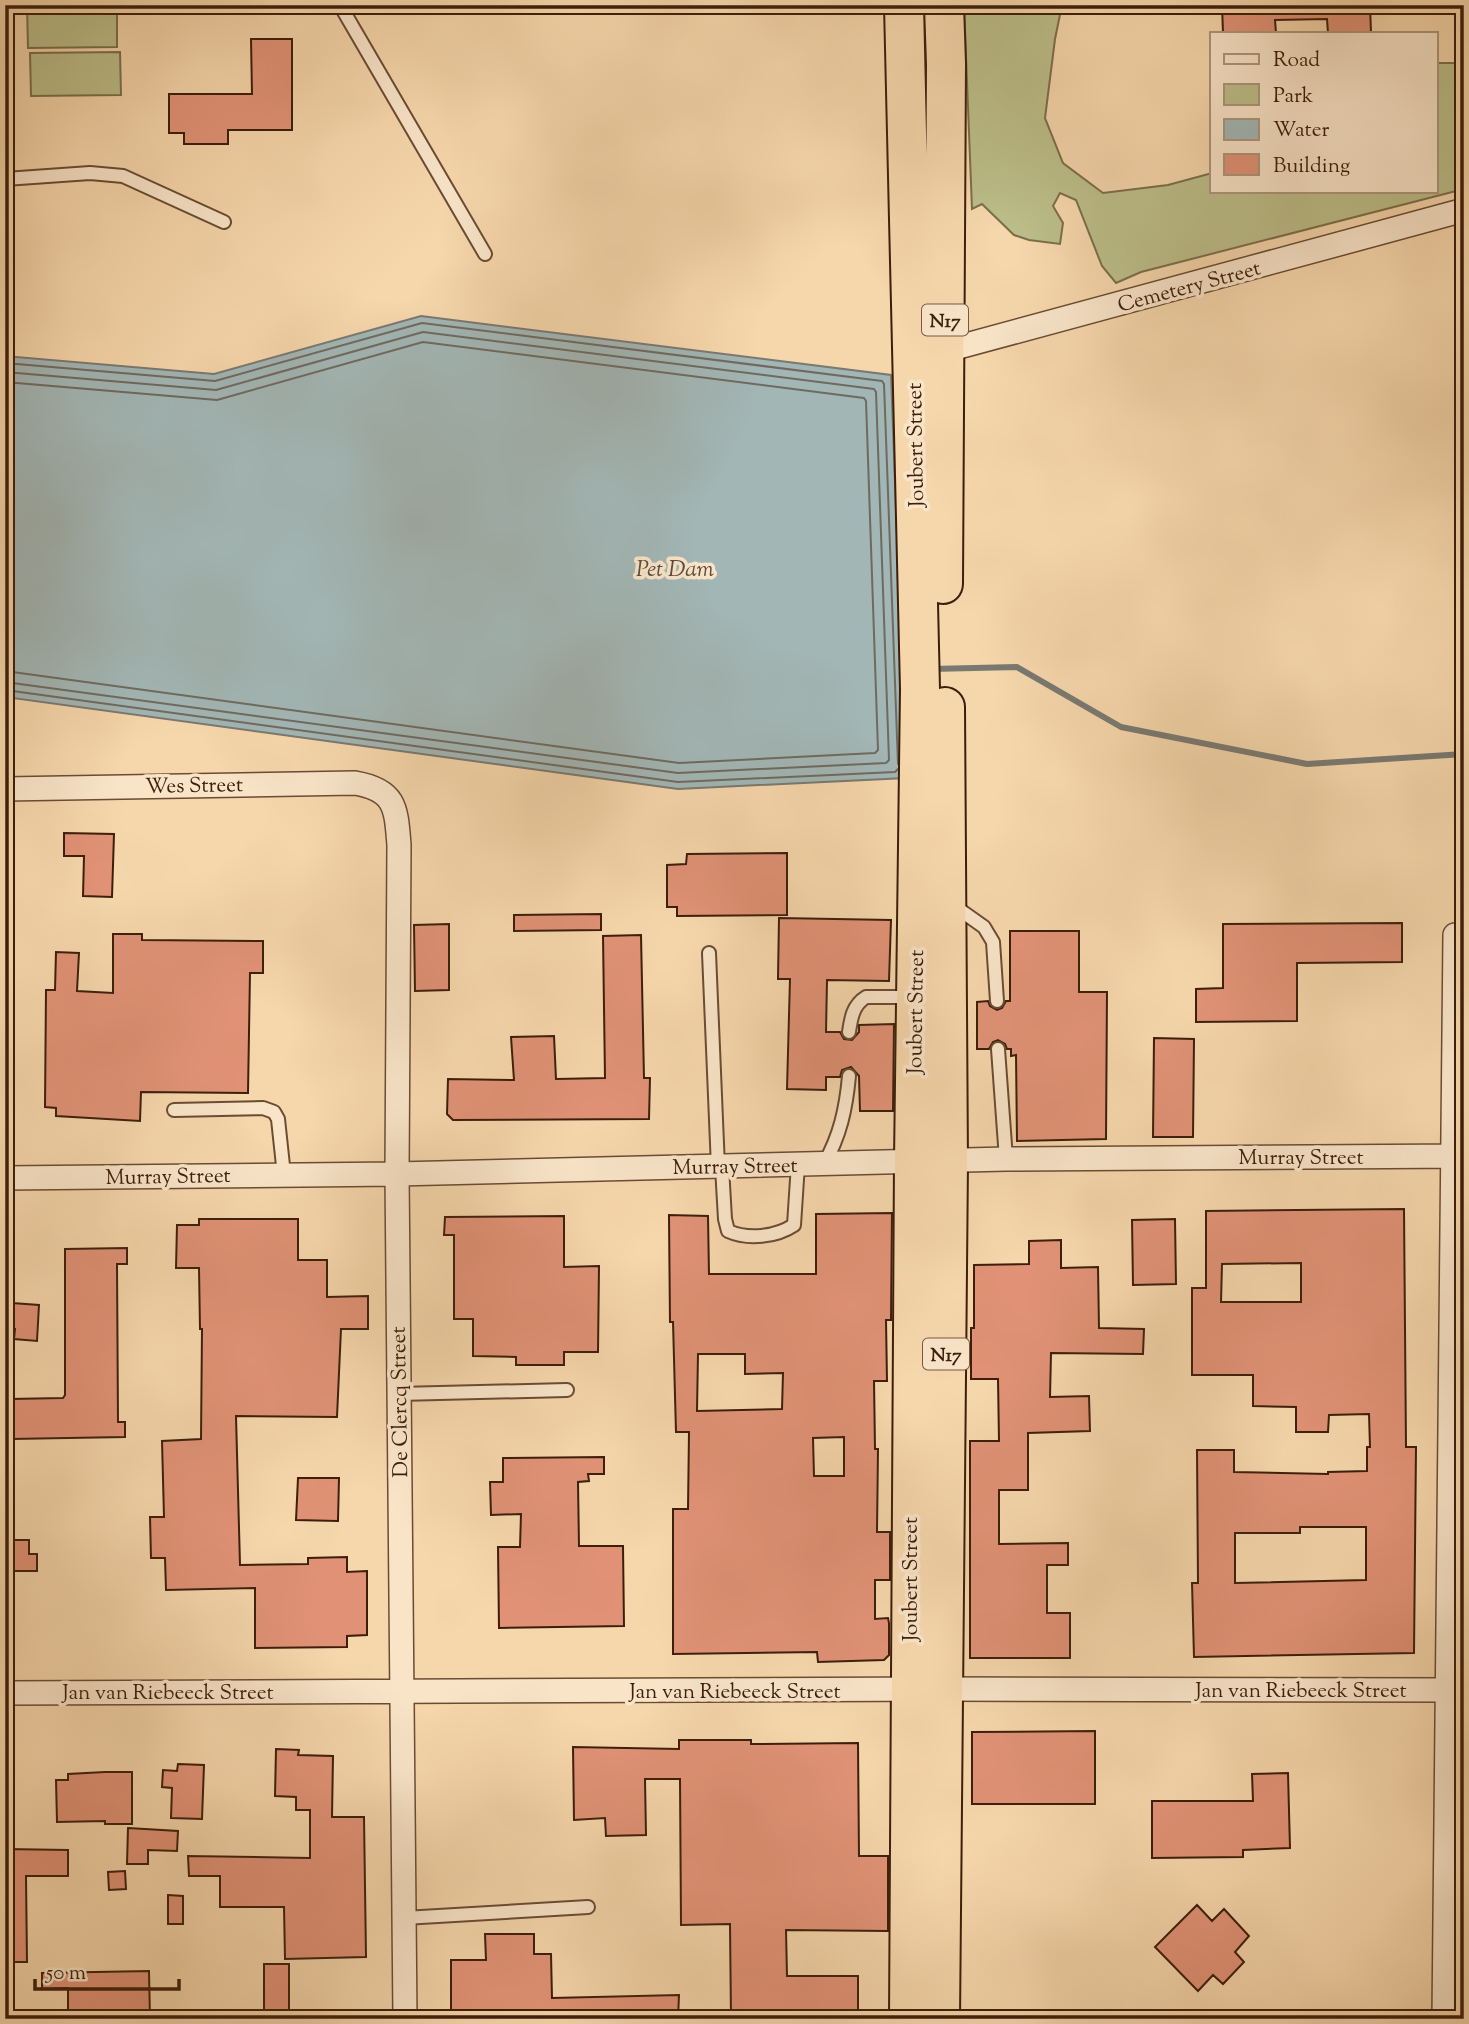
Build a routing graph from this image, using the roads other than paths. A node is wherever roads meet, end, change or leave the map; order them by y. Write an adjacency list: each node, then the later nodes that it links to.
1 (340, 5): 7 (lane)
2 (904, 5): 8 (highway, Joubert Street / N17)
3 (944, 5): 8 (highway, Joubert Street / N17)
4 (5, 179): 6 (lane)
5 (1464, 210): 8 (street, Cemetery Street)
6 (224, 222)
7 (485, 254)
8 (929, 355): 9 (highway, Joubert Street / N17)
9 (932, 689): 12 (highway, Joubert Street / N17); 15 (highway, Joubert Street / N17)
10 (5, 789): 11 (street, Wes Street)
11 (382, 791): 27 (street, De Clercq Street)
12 (946, 901): 16 (lane); 23 (highway, Joubert Street / N17)
13 (1455, 935): 21 (street)
14 (709, 953): 26 (lane)
15 (915, 997): 17 (lane); 23 (highway, Joubert Street / N17)
16 (997, 1001)
17 (849, 1032)
18 (998, 1049): 22 (lane)
19 (849, 1076): 25 (lane)
20 (174, 1110): 28 (lane)
21 (1458, 1156): 22 (street, Murray Street); 34 (street)
22 (1006, 1159): 23 (street, Murray Street)
23 (931, 1162): 25 (street, Murray Street); 32 (highway, Joubert Street / N17)
24 (797, 1164): 25 (street, Murray Street); 26 (street, Murray Street); 26 (lane)
25 (824, 1164)
26 (720, 1167): 27 (street, Murray Street)
27 (397, 1174): 28 (street, Murray Street); 31 (street, De Clercq Street)
28 (284, 1175): 29 (street, Murray Street)
29 (5, 1178)
30 (567, 1390): 31 (lane)
31 (399, 1394): 33 (street, De Clercq Street)
32 (927, 1690): 33 (street, Jan van Riebeeck Street); 34 (street, Jan van Riebeeck Street); 39 (highway, Joubert Street / N17); 40 (highway, Joubert Street / N17)
33 (403, 1691): 35 (street, Jan van Riebeeck Street); 37 (street, De Clercq Street)
34 (1455, 1691): 41 (street)
35 (5, 1693)
36 (589, 1907): 37 (lane)
37 (404, 1918): 38 (street, De Clercq Street)
38 (405, 2019)
39 (909, 2019)
40 (940, 2019)
41 (1444, 2019)

